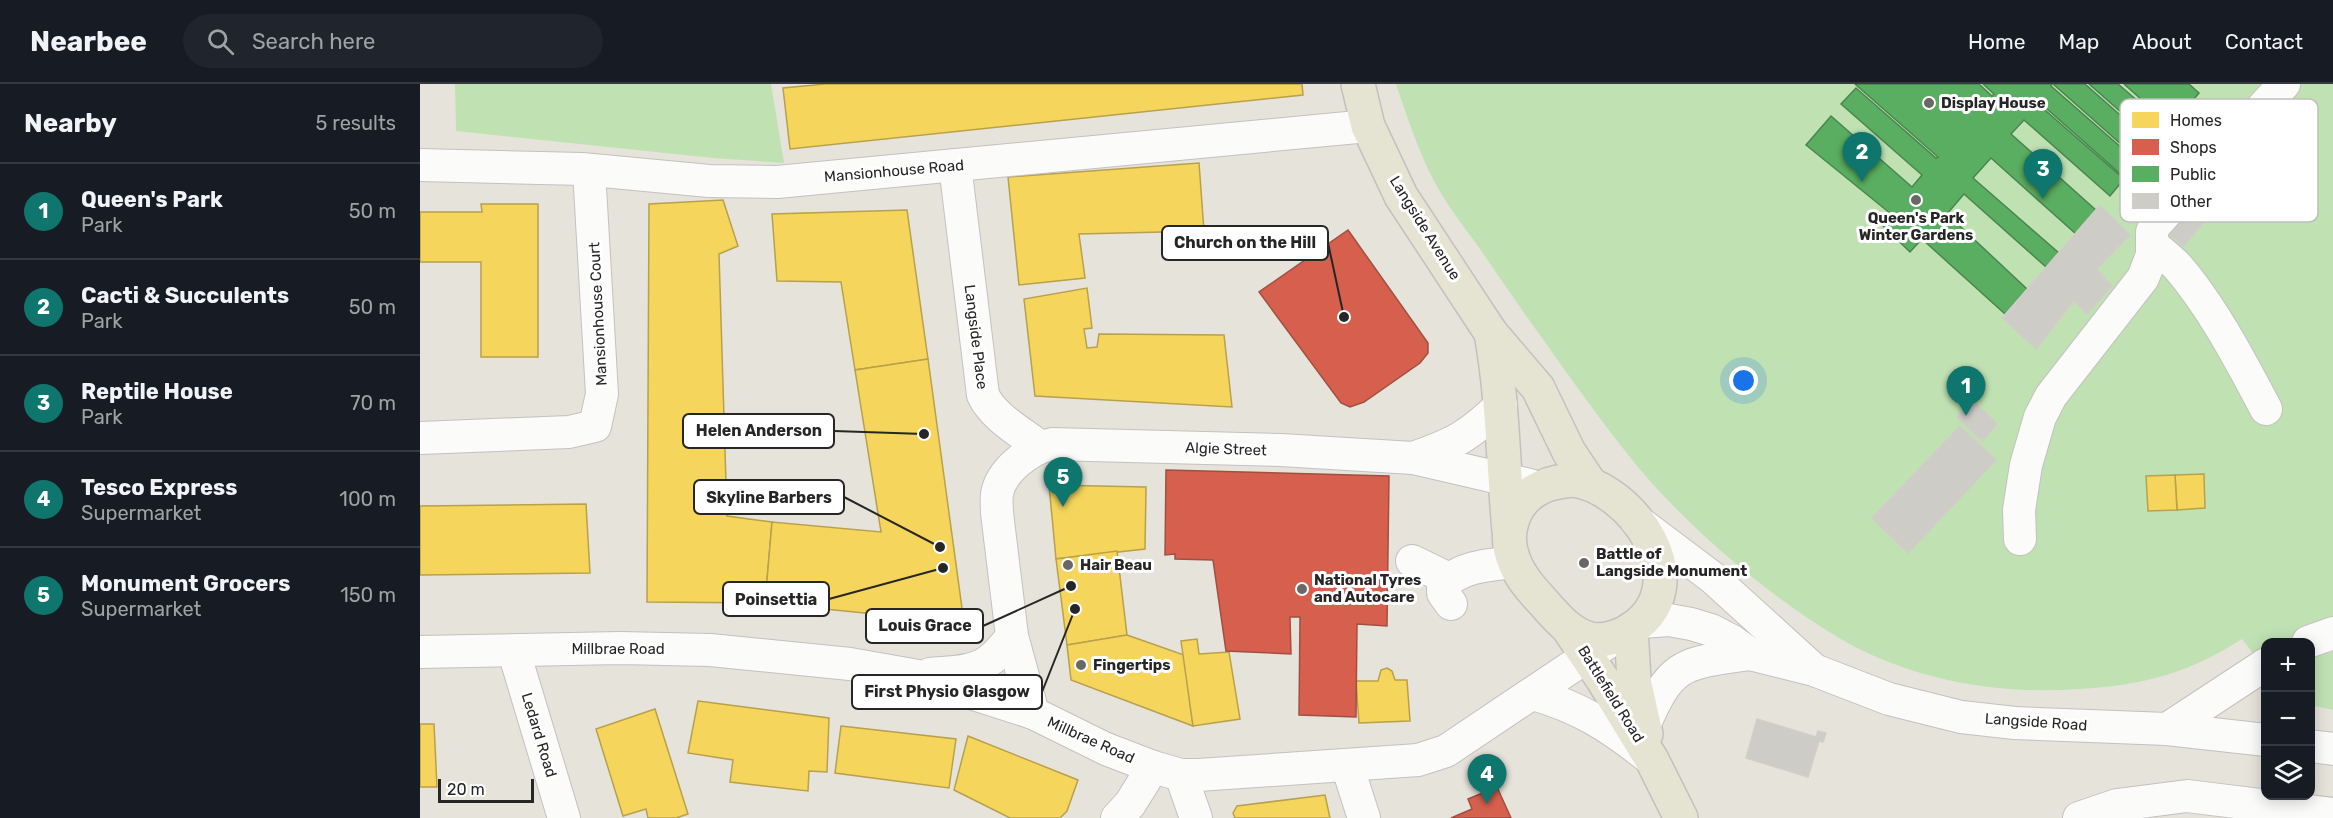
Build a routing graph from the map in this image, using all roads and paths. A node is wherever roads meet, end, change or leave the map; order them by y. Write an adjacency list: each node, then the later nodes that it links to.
1 (1358, 84): 4 (main road, Langside Avenue)
2 (2284, 84): 3 (street)
3 (2270, 99)
4 (1368, 126): 6 (street, Mansionhouse Road); 10 (main road, Langside Avenue)
5 (420, 165): 7 (street, Mansionhouse Road)
6 (955, 165): 7 (street, Mansionhouse Road); 14 (street, Langside Place)
7 (589, 170): 13 (street, Mansionhouse Court)
8 (2158, 222): 9 (street)
9 (2152, 244): 12 (street); 20 (street)
10 (1491, 333): 11 (main road, Langside Avenue); 17 (main road, Langside Avenue)
11 (1501, 405): 15 (street, Algie Street); 16 (main road, Langside Avenue)
12 (2266, 409)
13 (420, 438)
14 (1040, 447): 15 (street, Algie Street); 26 (street)
15 (1413, 458): 16 (street, Algie Street)
16 (1504, 480): 18 (street, Algie Street); 21 (main road, Langside Avenue)
17 (1589, 482): 18 (main road); 19 (main road)
18 (1541, 487): 21 (main road)
19 (1634, 519): 24 (main road); 33 (street, Langside Road)
20 (2020, 539)
21 (1512, 547): 22 (street); 23 (main road)
22 (1412, 561)
23 (1568, 628): 24 (main road); 31 (main road, Battlefield Road)
24 (1632, 628): 30 (street, Langside Road); 31 (street, Millbrae Road); 37 (main road, Battlefield Road)
25 (2333, 633): 27 (street)
26 (1012, 636): 34 (street); 36 (street)
27 (2315, 639)
28 (420, 652): 29 (street, Millbrae Road)
29 (514, 652): 34 (street, Millbrae Road); 46 (street, Ledard Road)
30 (1750, 654): 33 (street, Langside Road); 37 (street)
31 (1587, 656): 35 (street, Millbrae Road); 42 (main road, Battlefield Road)
32 (2261, 667): 38 (street)
33 (1814, 670): 38 (street, Langside Road)
34 (918, 676): 36 (street, Millbrae Road)
35 (1533, 694): 42 (street); 43 (street, Millbrae Road)
36 (1033, 714): 44 (street, Millbrae Road)
37 (1644, 726): 42 (main road, Battlefield Road)
38 (2167, 729): 39 (street, Langside Road)
39 (2261, 740)
40 (2315, 747): 41 (street)
41 (2333, 749)
42 (1652, 760): 50 (main road, Battlefield Road)
43 (1347, 765): 44 (street, Millbrae Road); 49 (street)
44 (1167, 771): 47 (street); 48 (street)
45 (2333, 814): 51 (street)
46 (564, 818)
47 (1117, 818)
48 (1196, 818)
49 (1364, 818)
50 (1681, 818)
51 (2079, 818)

